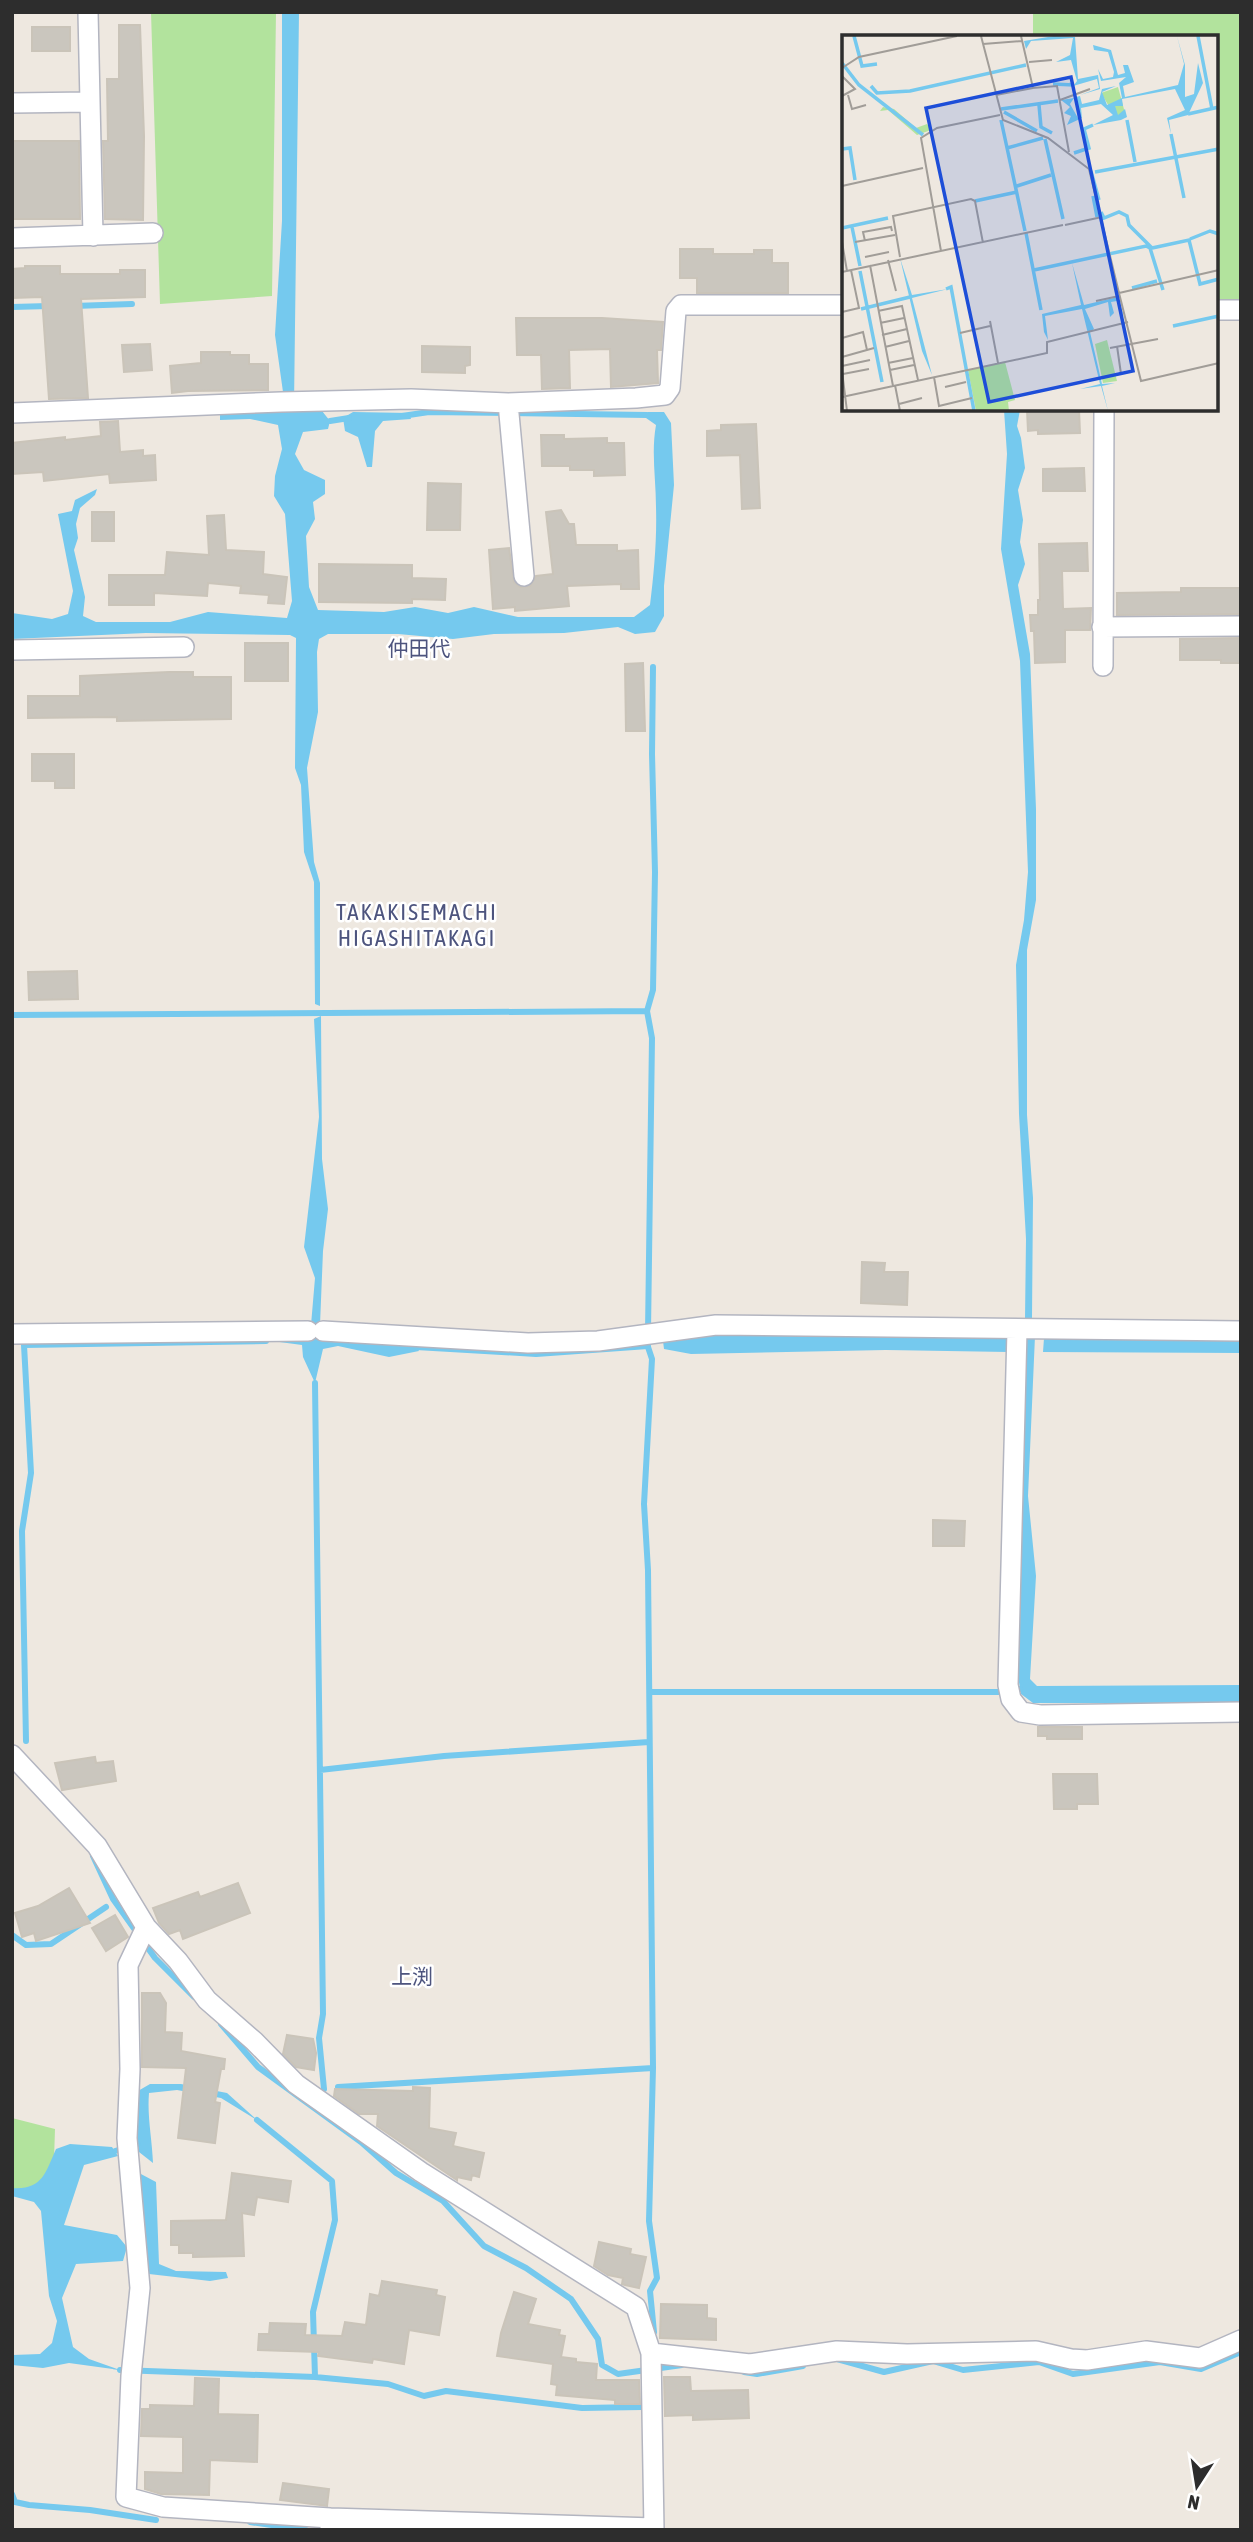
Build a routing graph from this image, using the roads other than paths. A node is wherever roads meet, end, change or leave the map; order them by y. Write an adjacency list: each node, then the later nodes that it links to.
1 (88, 12): 2 (street)
2 (90, 102): 3 (street); 5 (street)
3 (12, 103)
4 (153, 233): 5 (street)
5 (93, 236): 6 (street)
6 (12, 238)
7 (842, 305): 11 (street)
8 (1218, 310): 9 (street)
9 (1241, 310)
10 (1104, 411): 15 (street)
11 (509, 412): 12 (street); 13 (street)
12 (12, 413)
13 (524, 576)
14 (1241, 626): 15 (street)
15 (1102, 627): 18 (street)
16 (184, 647): 17 (street)
17 (12, 650)
18 (1102, 666)
19 (1026, 1330): 20 (street); 21 (street); 22 (street)
20 (1241, 1331)
21 (12, 1334)
22 (1241, 1712)
23 (12, 1755): 24 (street)
24 (145, 1927): 26 (street); 27 (street)
25 (1241, 2340): 26 (street)
26 (652, 2363): 28 (street)
27 (330, 2524): 28 (street)
28 (654, 2529)

